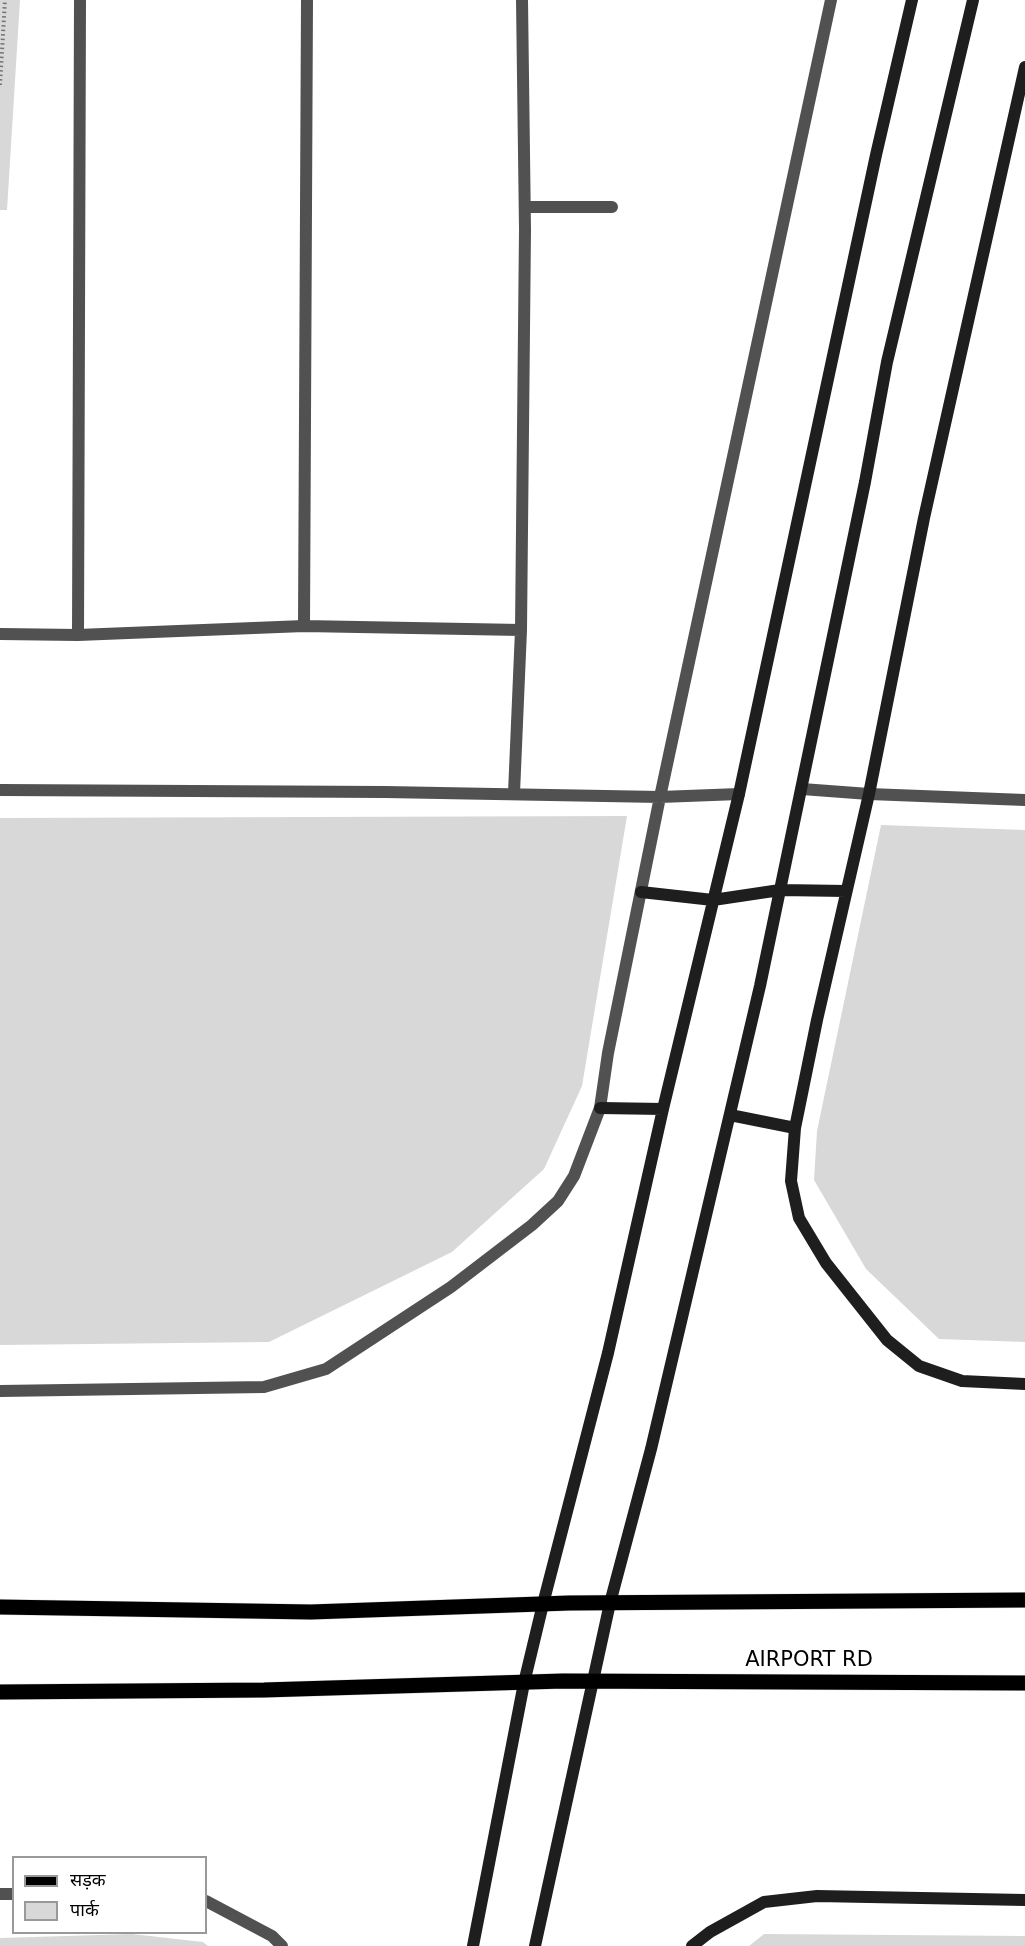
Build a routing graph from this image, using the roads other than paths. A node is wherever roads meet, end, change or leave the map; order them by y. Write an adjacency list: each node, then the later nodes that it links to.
1 (80, 0): 13 (street)
2 (307, 0): 10 (street)
3 (522, 0): 8 (street)
4 (831, 0): 19 (street)
5 (912, 0): 17 (street)
6 (973, 0): 14 (street)
7 (1025, 67): 18 (street)
8 (525, 207): 9 (street); 11 (street)
9 (612, 207)
10 (304, 626): 11 (street); 13 (street)
11 (521, 630): 16 (street)
12 (0, 634): 13 (street)
13 (78, 635)
14 (802, 789): 18 (street); 21 (street)
15 (0, 790): 16 (street)
16 (514, 794): 19 (street)
17 (738, 794): 19 (street); 24 (street)
18 (869, 794): 20 (street); 22 (street)
19 (660, 797): 23 (street)
20 (1025, 800)
21 (780, 890): 22 (street); 24 (street); 27 (street)
22 (846, 891): 28 (street)
23 (640, 892): 24 (street); 25 (street)
24 (713, 900): 26 (street)
25 (600, 1108): 26 (street); 30 (street)
26 (663, 1109): 33 (street)
27 (730, 1115): 28 (street); 32 (street)
28 (795, 1128): 29 (street)
29 (1025, 1384)
30 (0, 1391)
31 (1025, 1600): 32 (main road)
32 (610, 1603): 33 (main road); 35 (street)
33 (543, 1604): 34 (main road); 36 (street)
34 (0, 1607)
35 (593, 1682): 36 (main road, AIRPORT RD); 37 (main road, AIRPORT RD); 43 (street)
36 (524, 1683): 38 (main road, AIRPORT RD); 42 (street)
37 (1025, 1683)
38 (0, 1692)
39 (1025, 1900): 44 (street)
40 (207, 1902): 41 (street)
41 (282, 1946)
42 (474, 1946)
43 (535, 1946)
44 (692, 1946)

